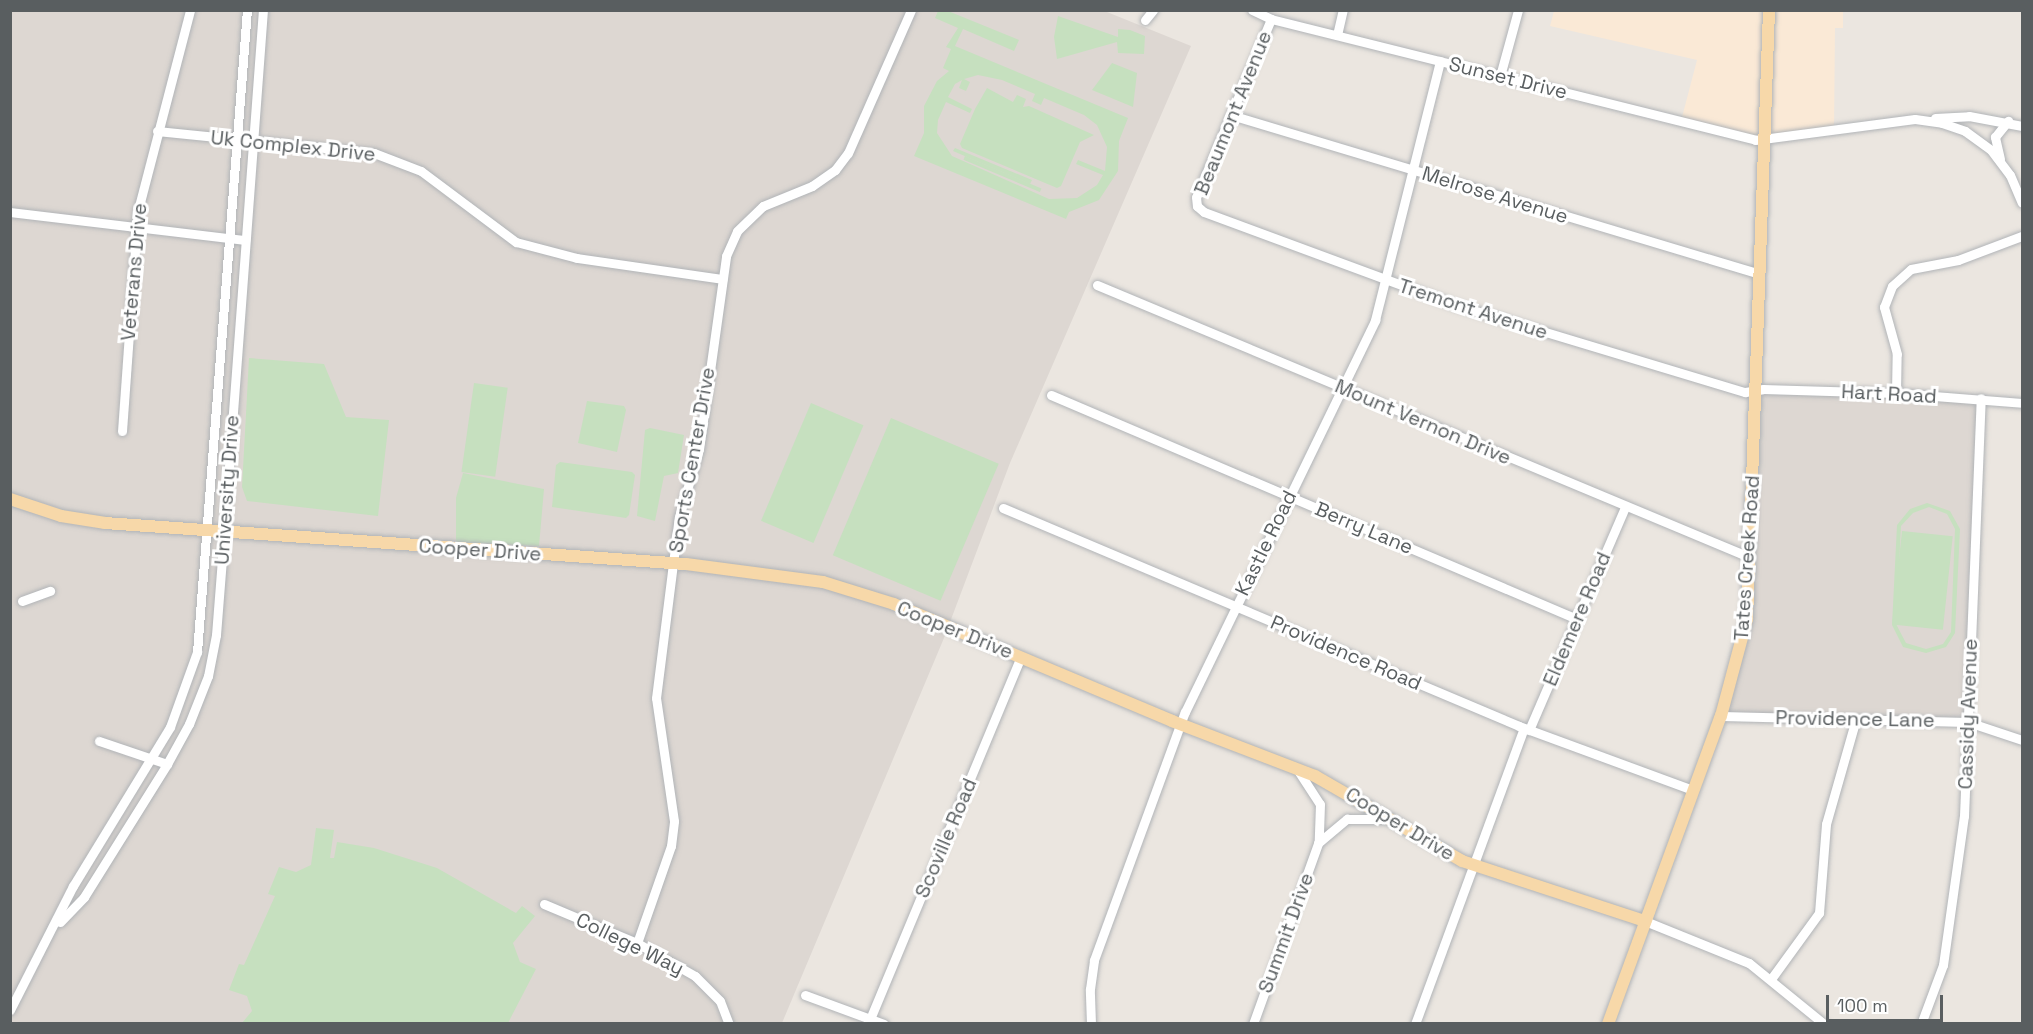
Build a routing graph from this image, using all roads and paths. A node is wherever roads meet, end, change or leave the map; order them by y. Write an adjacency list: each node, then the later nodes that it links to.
1 (190, 10): 19 (street, Veterans Drive)
2 (247, 10): 20 (street, University Drive)
3 (264, 10): 21 (street, University Drive)
4 (911, 10): 33 (street, Sports Center Drive)
5 (1153, 10): 11 (street)
6 (1252, 10): 10 (street, Sunset Drive)
7 (1343, 10): 12 (street)
8 (1518, 10): 14 (street)
9 (1768, 10): 22 (main road, Tates Creek Road)
10 (1271, 19): 12 (street, Sunset Drive); 15 (street, Beaumont Avenue)
11 (1145, 20)
12 (1337, 35): 13 (street, Sunset Drive)
13 (1440, 60): 14 (street, Sunset Drive); 24 (street, Kastle Road)
14 (1500, 76): 22 (street, Sunset Drive)
15 (1231, 115): 24 (street, Melrose Avenue); 26 (street, Beaumont Avenue)
16 (1915, 119): 17 (street); 22 (street); 23 (street)
17 (2008, 121): 18 (street); 23 (street)
18 (2022, 126)
19 (157, 131): 20 (street, Uk Complex Drive); 28 (street, Veterans Drive)
20 (237, 139): 21 (street, Uk Complex Drive); 30 (street, University Drive)
21 (253, 140): 31 (street, University Drive); 33 (street, Uk Complex Drive)
22 (1766, 141): 32 (main road, Tates Creek Road)
23 (2001, 161): 25 (street)
24 (1412, 170): 32 (street, Melrose Avenue); 34 (street, Kastle Road)
25 (2022, 203)
26 (1197, 206): 34 (street, Tremont Avenue)
27 (10, 212): 28 (street)
28 (136, 228): 30 (street); 42 (street, Veterans Drive)
29 (2022, 236): 38 (street)
30 (230, 238): 31 (street); 47 (street, University Drive)
31 (245, 240): 48 (street, University Drive)
32 (1760, 274): 37 (main road, Tates Creek Road)
33 (722, 279): 50 (street, Sports Center Drive)
34 (1385, 281): 36 (street, Kastle Road); 37 (street, Tremont Avenue)
35 (1097, 285): 36 (street, Mount Vernon Drive)
36 (1343, 388): 43 (street, Kastle Road); 45 (street, Mount Vernon Drive)
37 (1756, 390): 38 (street, Hart Road); 49 (main road, Tates Creek Road)
38 (1896, 393): 40 (street, Hart Road)
39 (1051, 395): 43 (street, Berry Lane)
40 (1981, 398): 41 (street, Hart Road); 58 (street, Cassidy Avenue)
41 (2022, 403)
42 (122, 431)
43 (1288, 497): 53 (street, Kastle Road); 54 (street, Berry Lane)
44 (10, 500): 47 (main road, Cooper Drive)
45 (1625, 507): 49 (street, Mount Vernon Drive); 54 (street, Eldemere Road)
46 (1003, 508): 53 (street, Providence Road)
47 (207, 531): 48 (main road, Cooper Drive); 63 (street, University Drive)
48 (224, 532): 50 (main road, Cooper Drive); 64 (street, University Drive)
49 (1749, 557): 56 (main road, Tates Creek Road)
50 (673, 564): 55 (main road, Cooper Drive); 73 (street, Sports Center Drive)
51 (50, 591): 52 (street)
52 (22, 601)
53 (1234, 606): 59 (street, Kastle Road); 60 (street, Providence Road)
54 (1577, 619): 60 (street, Eldemere Road)
55 (1021, 657): 59 (main road, Cooper Drive); 77 (street, Scoville Road)
56 (1721, 716): 57 (street, Providence Lane); 66 (main road, Tates Creek Road)
57 (1856, 719): 58 (street, Providence Lane); 74 (street)
58 (1968, 722): 61 (street, Providence Lane); 85 (street, Cassidy Avenue)
59 (1180, 724): 65 (main road, Cooper Drive); 80 (street, Kastle Road)
60 (1526, 729): 66 (street, Providence Road); 69 (street, Eldemere Road)
61 (2022, 740)
62 (99, 741): 63 (street)
63 (151, 759): 64 (street); 72 (street, University Drive)
64 (167, 764): 72 (street, University Drive)
65 (1296, 768): 67 (main road, Cooper Drive); 68 (street, Summit Drive)
66 (1693, 790): 71 (main road, Tates Creek Road)
67 (1390, 820): 68 (street); 69 (main road, Cooper Drive)
68 (1318, 843): 81 (street, Summit Drive)
69 (1473, 865): 71 (main road, Cooper Drive); 82 (street, Eldemere Road)
70 (544, 904): 73 (street, College Way)
71 (1645, 921): 74 (street, Cooper Drive); 83 (main road, Tates Creek Road)
72 (56, 926): 76 (street, University Drive)
73 (637, 943): 78 (street, College Way)
74 (1771, 979): 84 (street, Cooper Drive)
75 (805, 995): 77 (street)
76 (10, 1010)
77 (870, 1019): 79 (street)
78 (729, 1023)
79 (884, 1023)
80 (1091, 1023)
81 (1253, 1023)
82 (1415, 1023)
83 (1608, 1023)
84 (1824, 1023)
85 (1921, 1023)

